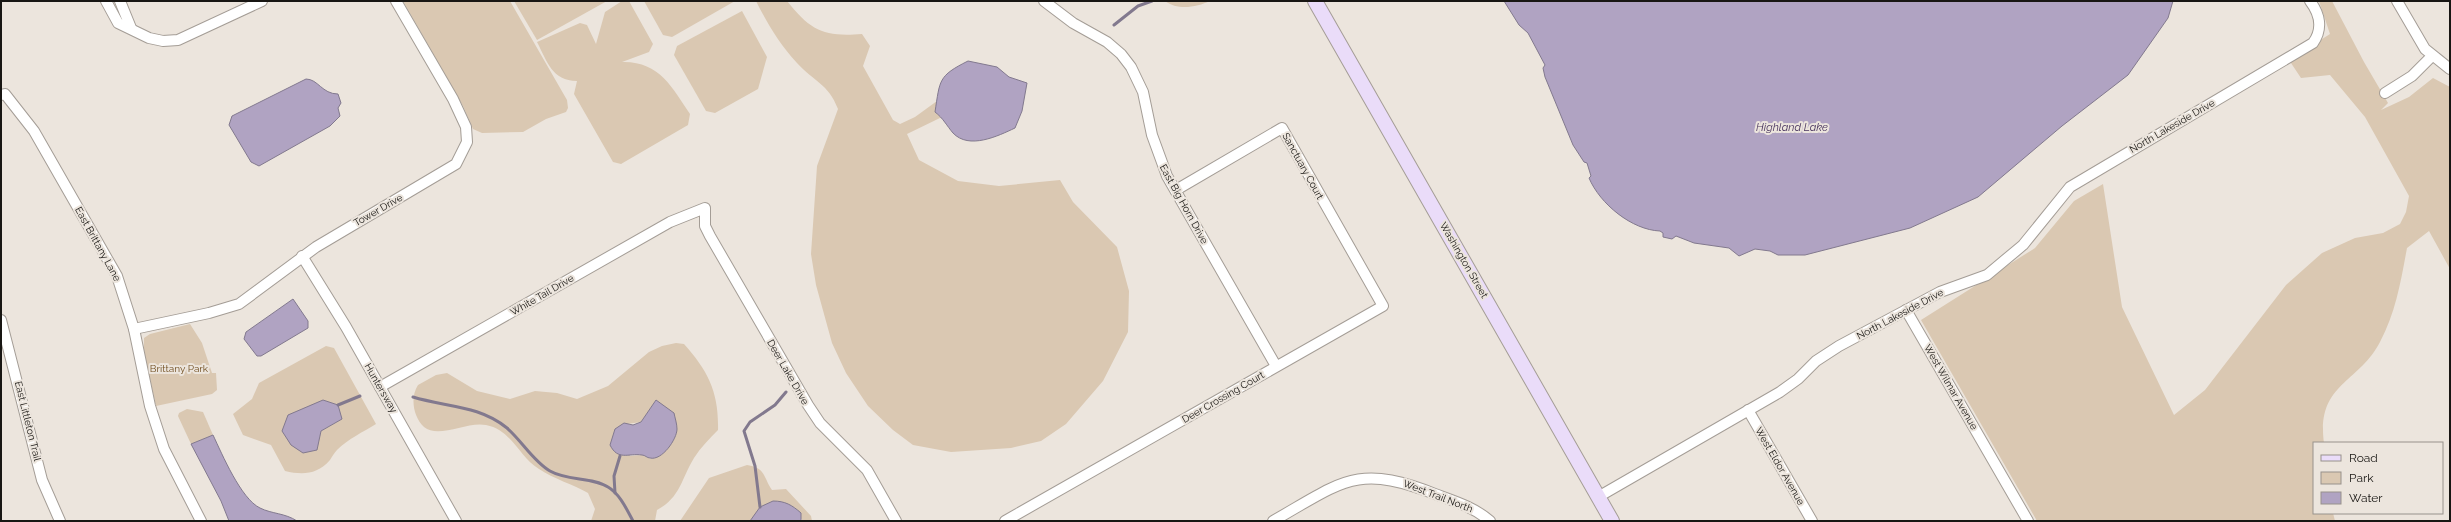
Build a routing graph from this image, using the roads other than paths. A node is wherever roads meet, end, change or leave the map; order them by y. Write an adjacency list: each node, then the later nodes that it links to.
1 (106, 1): 9 (street)
2 (120, 1): 9 (street)
3 (262, 1): 9 (street)
4 (396, 1): 17 (street, Tower Drive)
5 (1044, 1): 14 (street, East Big Horn Drive)
6 (1315, 1): 24 (main road, Washington Street)
7 (2310, 1): 18 (street, North Lakeside Drive)
8 (2397, 1): 10 (street)
9 (131, 28)
10 (2432, 56): 11 (street); 12 (street)
11 (2450, 69)
12 (2385, 93)
13 (3, 95): 20 (street, East Brittany Lane)
14 (1176, 190): 16 (street, Sanctuary Court); 21 (street, East Big Horn Drive)
15 (705, 208): 22 (street, White Tail Drive); 28 (street, Deer Lake Drive)
16 (1349, 247): 21 (street, Deer Crossing Court)
17 (302, 256): 20 (street, Tower Drive); 22 (street, Huntersway)
18 (1906, 310): 23 (street, North Lakeside Drive); 34 (street, West Wilmar Avenue)
19 (1, 320): 25 (street, East Littleton Trail)
20 (134, 329): 26 (street, East Brittany Lane)
21 (1276, 366): 29 (street, Deer Crossing Court)
22 (380, 387): 27 (street, Huntersway)
23 (1748, 410): 24 (street, North Lakeside Drive); 33 (street, West Eldor Avenue)
24 (1598, 497): 32 (main road, Washington Street)
25 (60, 521)
26 (201, 521)
27 (456, 521)
28 (896, 521)
29 (1005, 521)
30 (1273, 521): 31 (street, West Trail North)
31 (1490, 521)
32 (1612, 521)
33 (1812, 521)
34 (2028, 521)

